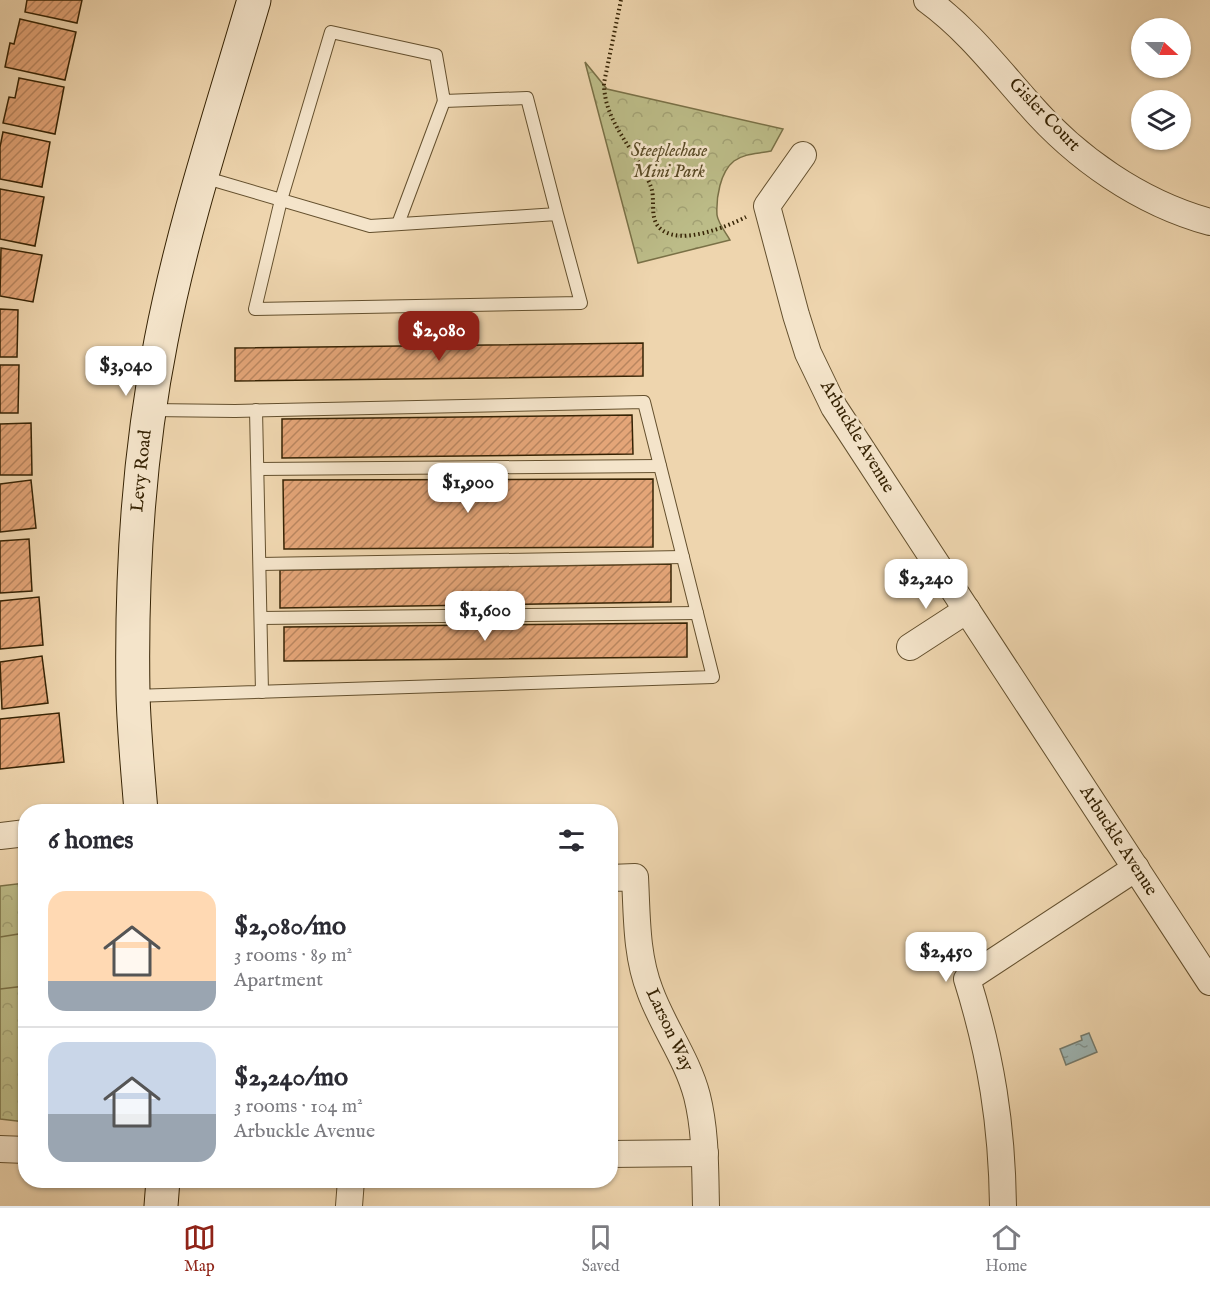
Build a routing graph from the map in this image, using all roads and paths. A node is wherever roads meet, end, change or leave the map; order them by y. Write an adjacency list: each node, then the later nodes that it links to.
1 (254, 0): 6 (street, Levy Road)
2 (621, 0): 8 (path)
3 (927, 0): 10 (street, Gisler Court)
4 (444, 101): 7 (lane); 9 (lane); 11 (lane)
5 (803, 155): 8 (street)
6 (202, 177): 7 (lane); 12 (street, Levy Road)
7 (281, 200): 9 (lane); 11 (lane)
8 (767, 206): 18 (street, Arbuckle Avenue)
9 (557, 214): 11 (lane)
10 (1210, 222)
11 (398, 224)
12 (149, 410): 13 (lane); 23 (street, Levy Road)
13 (256, 410): 14 (lane); 15 (lane)
14 (660, 466): 15 (lane); 16 (lane)
15 (258, 469): 17 (lane)
16 (683, 556): 17 (lane); 19 (lane)
17 (260, 564): 20 (lane)
18 (967, 610): 21 (street); 27 (street, Arbuckle Avenue)
19 (697, 613): 20 (lane); 22 (lane)
20 (261, 618): 22 (lane)
21 (910, 646)
22 (262, 692): 23 (lane)
23 (133, 696): 24 (street, Levy Road)
24 (140, 804)
25 (18, 834): 26 (street)
26 (0, 836)
27 (1136, 868): 29 (street, Arbuckle Avenue); 39 (street)
28 (618, 878): 32 (street, Larson Way)
29 (1210, 982)
30 (0, 1149): 31 (street)
31 (18, 1150)
32 (705, 1153): 33 (street); 38 (street, Larson Way)
33 (618, 1154)
34 (162, 1188): 36 (street)
35 (350, 1188): 37 (street)
36 (161, 1206)
37 (349, 1206)
38 (706, 1206)
39 (1003, 1206)

